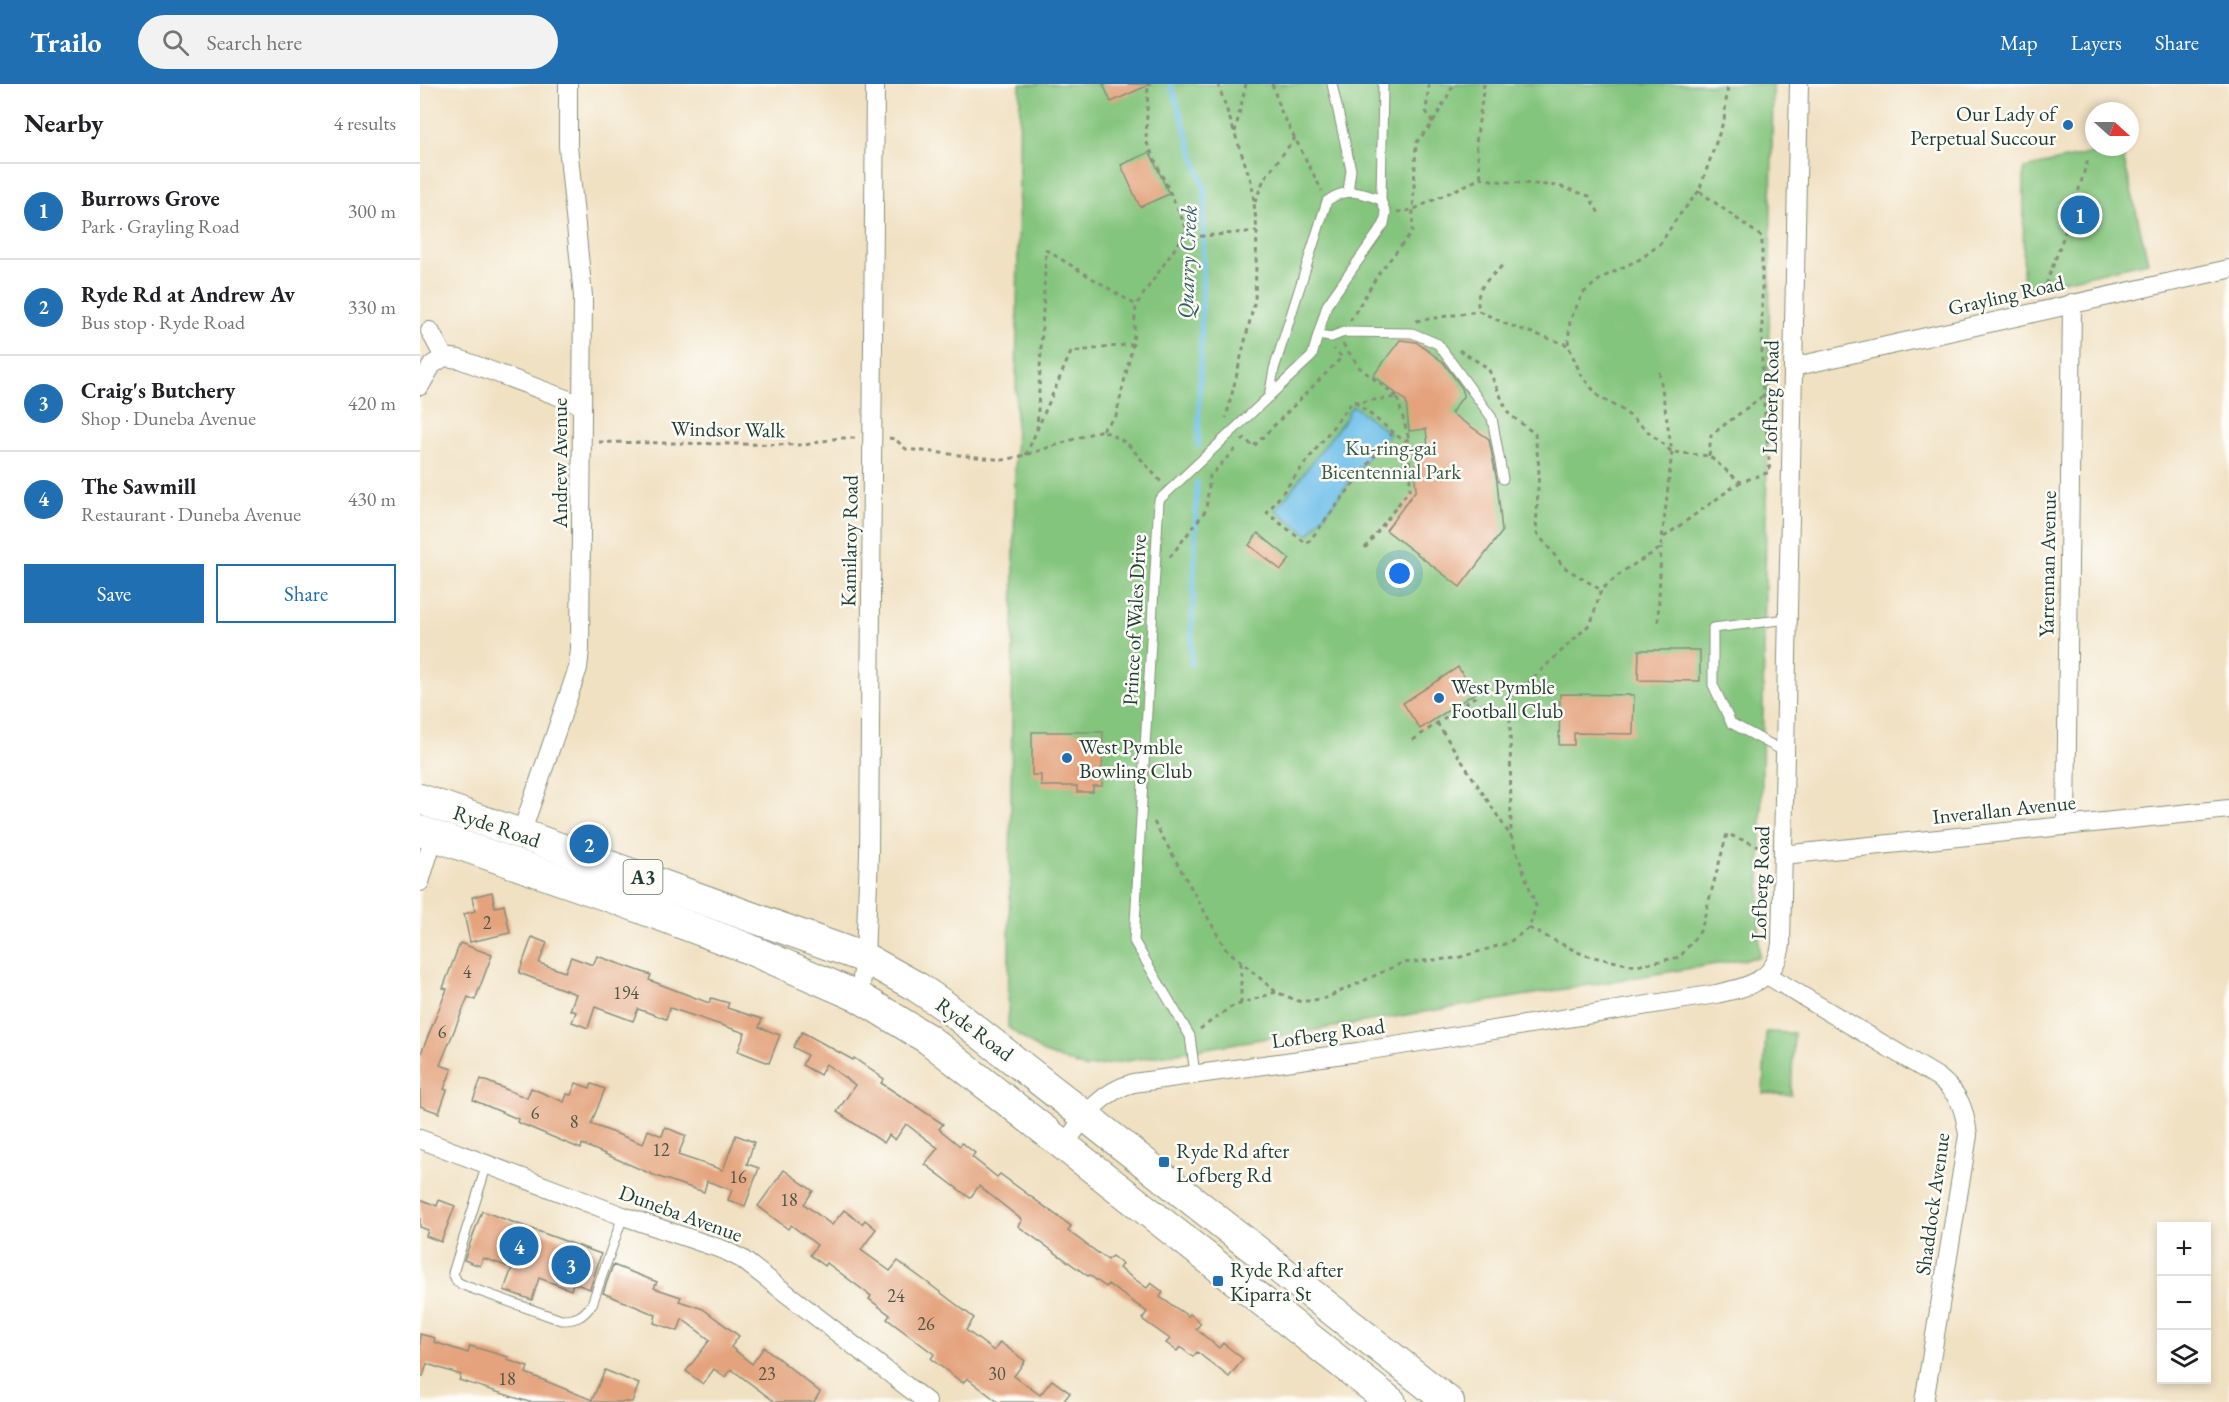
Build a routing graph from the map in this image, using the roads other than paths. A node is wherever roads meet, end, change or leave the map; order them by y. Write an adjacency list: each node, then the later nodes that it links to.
1 (568, 84): 16 (street, Andrew Avenue)
2 (875, 84): 27 (street, Kamilaroy Road)
3 (1332, 84): 6 (lane)
4 (1383, 84): 7 (lane)
5 (1799, 84): 13 (street, Lofberg Road)
6 (1348, 191): 7 (lane); 15 (lane)
7 (1381, 200): 11 (lane, Prince of Wales Drive)
8 (2229, 269): 9 (street, Grayling Road)
9 (2072, 303): 13 (street, Grayling Road); 22 (street, Yarrennan Avenue)
10 (430, 331): 12 (street)
11 (1318, 335): 15 (lane, Prince of Wales Drive); 17 (lane)
12 (444, 357): 14 (street); 16 (street)
13 (1793, 367): 18 (street, Lofberg Road)
14 (420, 387)
15 (1269, 397): 30 (lane, Prince of Wales Drive)
16 (582, 405): 24 (street, Andrew Avenue)
17 (1503, 478)
18 (1788, 619): 19 (street, Lofberg Road); 19 (lane)
19 (1785, 752): 25 (street, Lofberg Road)
20 (420, 799): 24 (highway, Ryde Road / A3)
21 (2229, 809): 22 (street, Inverallan Avenue)
22 (2066, 826): 25 (street, Inverallan Avenue)
23 (427, 833): 26 (street); 29 (highway, Ryde Road / A3)
24 (521, 834): 27 (highway, Ryde Road / A3)
25 (1783, 855): 28 (street, Lofberg Road)
26 (420, 882)
27 (865, 958): 29 (street, Kamilaroy Road); 31 (highway, Ryde Road / A3)
28 (1767, 975): 30 (street, Lofberg Road); 39 (street, Shaddock Avenue)
29 (860, 997): 33 (highway, Ryde Road / A3)
30 (1195, 1074): 31 (street, Lofberg Road)
31 (1086, 1116): 33 (street, Lofberg Road); 38 (highway, Ryde Road / A3)
32 (420, 1138): 34 (street, Duneba Avenue)
33 (1064, 1145): 37 (highway, Ryde Road / A3)
34 (487, 1164): 35 (street, Duneba Avenue); 35 (lane)
35 (623, 1216): 36 (street, Duneba Avenue)
36 (927, 1402)
37 (1391, 1402)
38 (1449, 1402)
39 (1924, 1402)

